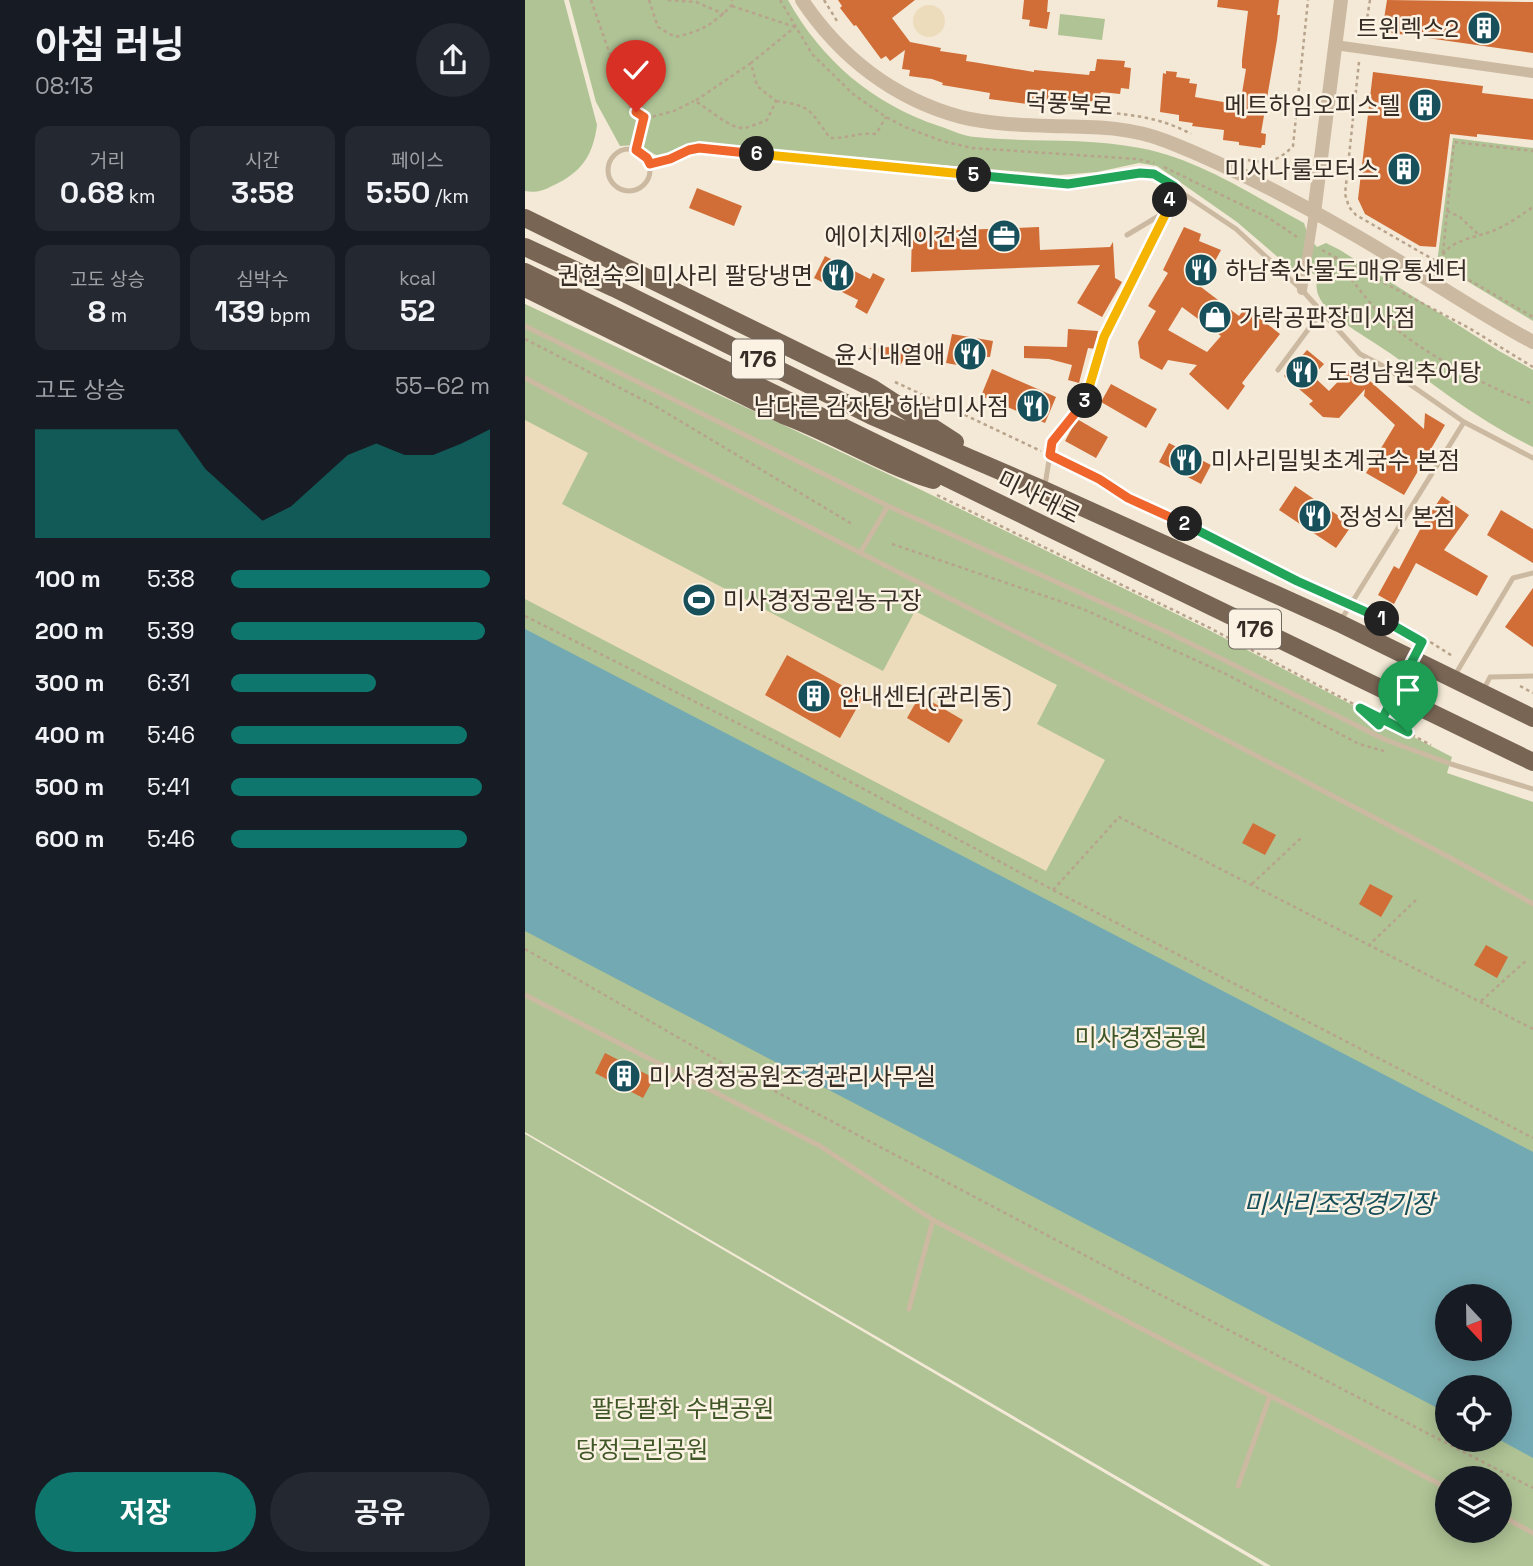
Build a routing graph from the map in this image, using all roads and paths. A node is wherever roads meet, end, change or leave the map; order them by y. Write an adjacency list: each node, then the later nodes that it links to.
1 (591, 0): 22 (path)
2 (649, 0): 12 (path)
3 (668, 0): 12 (path)
4 (732, 0): 11 (path)
5 (781, 0): 14 (path)
6 (802, 0): 33 (street, 덕풍북로)
7 (824, 0): 13 (path)
8 (1308, 0): 27 (path)
9 (1341, 0): 15 (street)
10 (1370, 0): 16 (path)
11 (732, 5): 12 (path); 14 (path)
12 (724, 14)
13 (839, 23)
14 (795, 27): 17 (path); 23 (path)
15 (1335, 45): 16 (street); 33 (street)
16 (1361, 49): 18 (street); 41 (path)
17 (751, 63): 19 (path); 20 (path)
18 (1533, 73)
19 (695, 101): 20 (path); 22 (path)
20 (776, 101): 23 (path)
21 (1103, 112): 24 (path)
22 (644, 117): 25 (path)
23 (886, 117): 37 (path)
24 (1200, 140)
25 (636, 150): 28 (lane); 28 (lane)
26 (1533, 151): 32 (path)
27 (1245, 159)
28 (650, 164): 29 (lane)
29 (1174, 186): 31 (lane); 44 (lane)
30 (1533, 207): 36 (path)
31 (1167, 211): 35 (lane); 56 (lane)
32 (1447, 211): 36 (path); 39 (path)
33 (1314, 213): 37 (street); 49 (street, 덕풍북로)
34 (525, 218): 58 (main road)
35 (1127, 235)
36 (1479, 235): 39 (path)
37 (1309, 244): 40 (path); 44 (street)
38 (525, 247): 58 (main road, 미사대로 / 176)
39 (1443, 253): 41 (path)
40 (1334, 256): 50 (path); 54 (path)
41 (1440, 261): 46 (path)
42 (525, 272): 61 (main road, 미사대로 / 176)
43 (525, 288): 61 (main road)
44 (1302, 290): 45 (lane)
45 (1322, 312): 51 (lane); 55 (lane)
46 (1533, 317)
47 (525, 327): 62 (lane)
48 (525, 339): 63 (path)
49 (1533, 342)
50 (1533, 366)
51 (1278, 370)
52 (525, 379): 65 (lane)
53 (891, 380): 56 (path)
54 (1533, 404)
55 (1464, 422): 57 (lane); 67 (lane)
56 (1050, 455): 59 (lane); 67 (path)
57 (1533, 458)
58 (993, 467): 59 (main road, 미사대로 / 176)
59 (1044, 490): 70 (main road, 미사대로 / 176)
60 (933, 493): 77 (path)
61 (978, 495): 81 (main road, 미사대로 / 176)
62 (888, 506): 65 (lane); 82 (lane)
63 (852, 524)
64 (892, 544): 80 (path)
65 (860, 554): 87 (lane)
66 (1533, 573): 71 (lane)
67 (1350, 604): 69 (path); 70 (lane)
68 (525, 616): 85 (path)
69 (1381, 619): 71 (path); 77 (path, bridge)
70 (1339, 623): 73 (main road, 미사대로 / 176)
71 (1463, 662): 73 (lane)
72 (1533, 677): 74 (lane)
73 (1453, 678): 75 (main road, 미사대로 / 176)
74 (1505, 678): 75 (lane); 76 (path)
75 (1482, 692): 78 (main road, 미사대로 / 176)
76 (1533, 693)
77 (1360, 708): 79 (path)
78 (1533, 718)
79 (1431, 745)
80 (1385, 751)
81 (1533, 762)
82 (1533, 789)
83 (1300, 838): 84 (path)
84 (1252, 885): 85 (path); 88 (path)
85 (1053, 890): 94 (path)
86 (1416, 901): 88 (path)
87 (1533, 904)
88 (1369, 946): 92 (path)
89 (525, 949): 100 (path)
90 (1528, 959): 92 (path)
91 (525, 995): 95 (lane)
92 (1481, 1002): 93 (path)
93 (1533, 1029)
94 (1533, 1138)
95 (933, 1220): 96 (lane); 97 (lane)
96 (909, 1309)
97 (1271, 1396): 98 (lane); 99 (lane)
98 (1435, 1482)
99 (1238, 1486)
100 (1533, 1488)
101 (1512, 1522): 102 (lane)
102 (1533, 1533)

